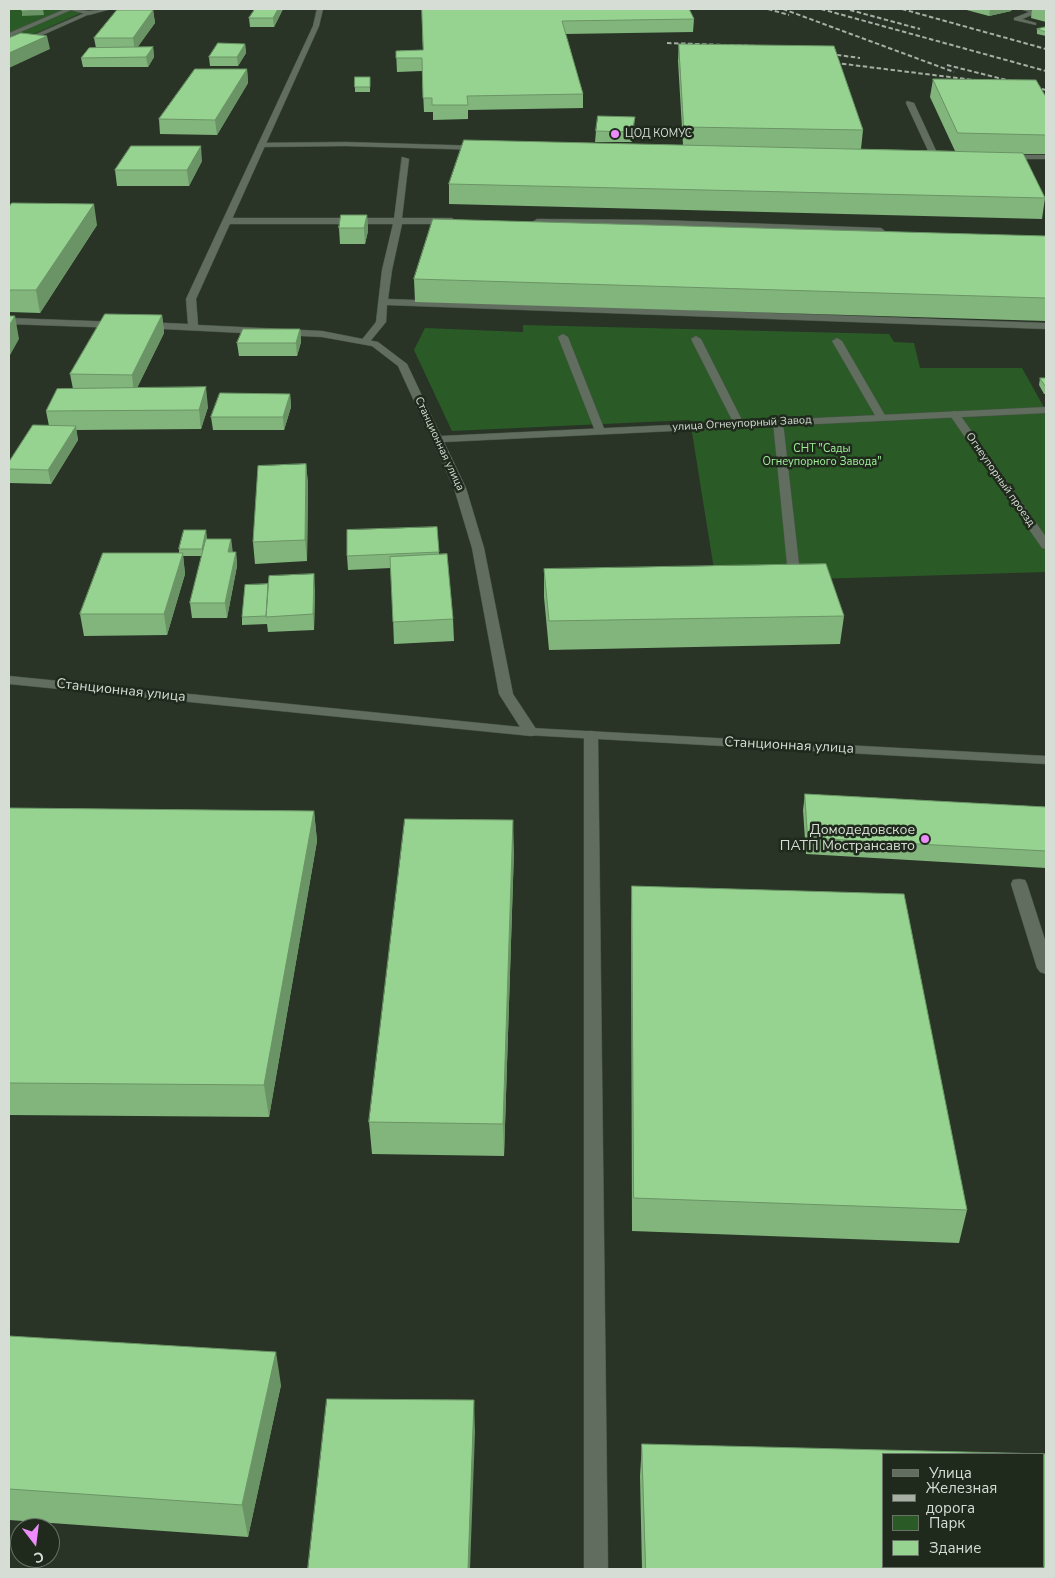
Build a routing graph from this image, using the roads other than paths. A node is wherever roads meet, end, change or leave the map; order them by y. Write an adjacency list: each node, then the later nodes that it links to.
1 (71, 9): 5 (street); 7 (street)
2 (108, 9): 5 (street)
3 (320, 9): 10 (street)
4 (1022, 9): 6 (street)
5 (89, 12): 8 (street)
6 (1034, 24)
7 (9, 35)
8 (9, 48)
9 (910, 103): 13 (street)
10 (261, 146): 11 (street); 19 (street)
11 (490, 148)
12 (926, 157): 13 (street)
13 (934, 157): 14 (street)
14 (944, 157)
15 (992, 157): 16 (street)
16 (1043, 157): 18 (street)
17 (405, 159): 20 (street)
18 (1046, 168)
19 (227, 220): 20 (street); 27 (street)
20 (398, 221): 21 (street); 24 (street)
21 (460, 221)
22 (530, 222): 23 (street)
23 (891, 232)
24 (383, 302): 26 (street); 31 (street)
25 (9, 321): 27 (street, Станционная улица)
26 (1046, 326)
27 (193, 327): 31 (street, Станционная улица)
28 (563, 337): 37 (street)
29 (696, 339): 36 (street)
30 (837, 341): 34 (street)
31 (365, 342): 38 (street, Станционная улица)
32 (1046, 410): 33 (street, улица Огнеупорный Завод)
33 (954, 414): 34 (street, улица Огнеупорный Завод); 39 (street, Огнеупорный проезд)
34 (881, 417): 35 (street, улица Огнеупорный Завод)
35 (778, 422): 36 (street, улица Огнеупорный Завод); 40 (street)
36 (739, 424): 37 (street, улица Огнеупорный Завод)
37 (600, 432): 38 (street, улица Огнеупорный Завод)
38 (437, 439): 42 (street, Станционная улица)
39 (1046, 545)
40 (793, 564)
41 (9, 680): 42 (street, Станционная улица)
42 (531, 732): 43 (street, Станционная улица)
43 (591, 735): 44 (street, Станционная улица); 47 (street)
44 (1046, 760)
45 (1019, 884): 46 (street)
46 (1046, 968)
47 (596, 1569)

